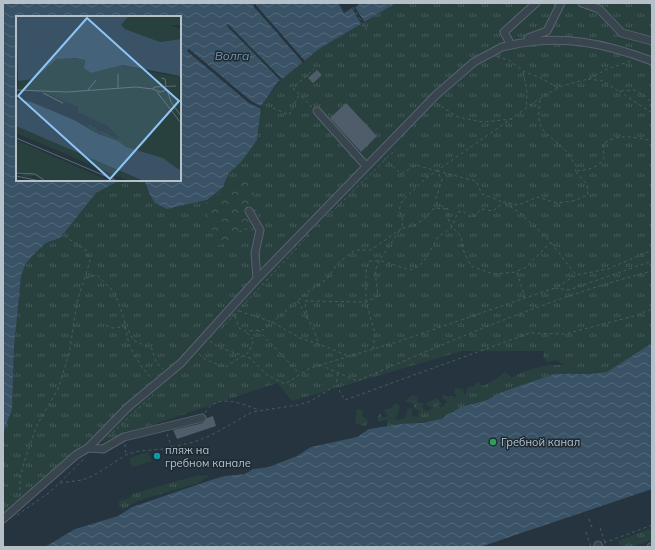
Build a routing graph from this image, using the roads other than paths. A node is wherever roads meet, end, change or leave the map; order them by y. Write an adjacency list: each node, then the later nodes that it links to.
1 (536, 3): 5 (street)
2 (561, 3): 5 (street)
3 (582, 3): 4 (street)
4 (652, 41)
5 (511, 45): 6 (street); 8 (street)
6 (652, 61)
7 (317, 111): 8 (street)
8 (366, 166): 10 (street)
9 (249, 211): 10 (street)
10 (257, 279): 12 (street)
11 (202, 418): 12 (street)
12 (88, 448): 13 (street)
13 (3, 519)

